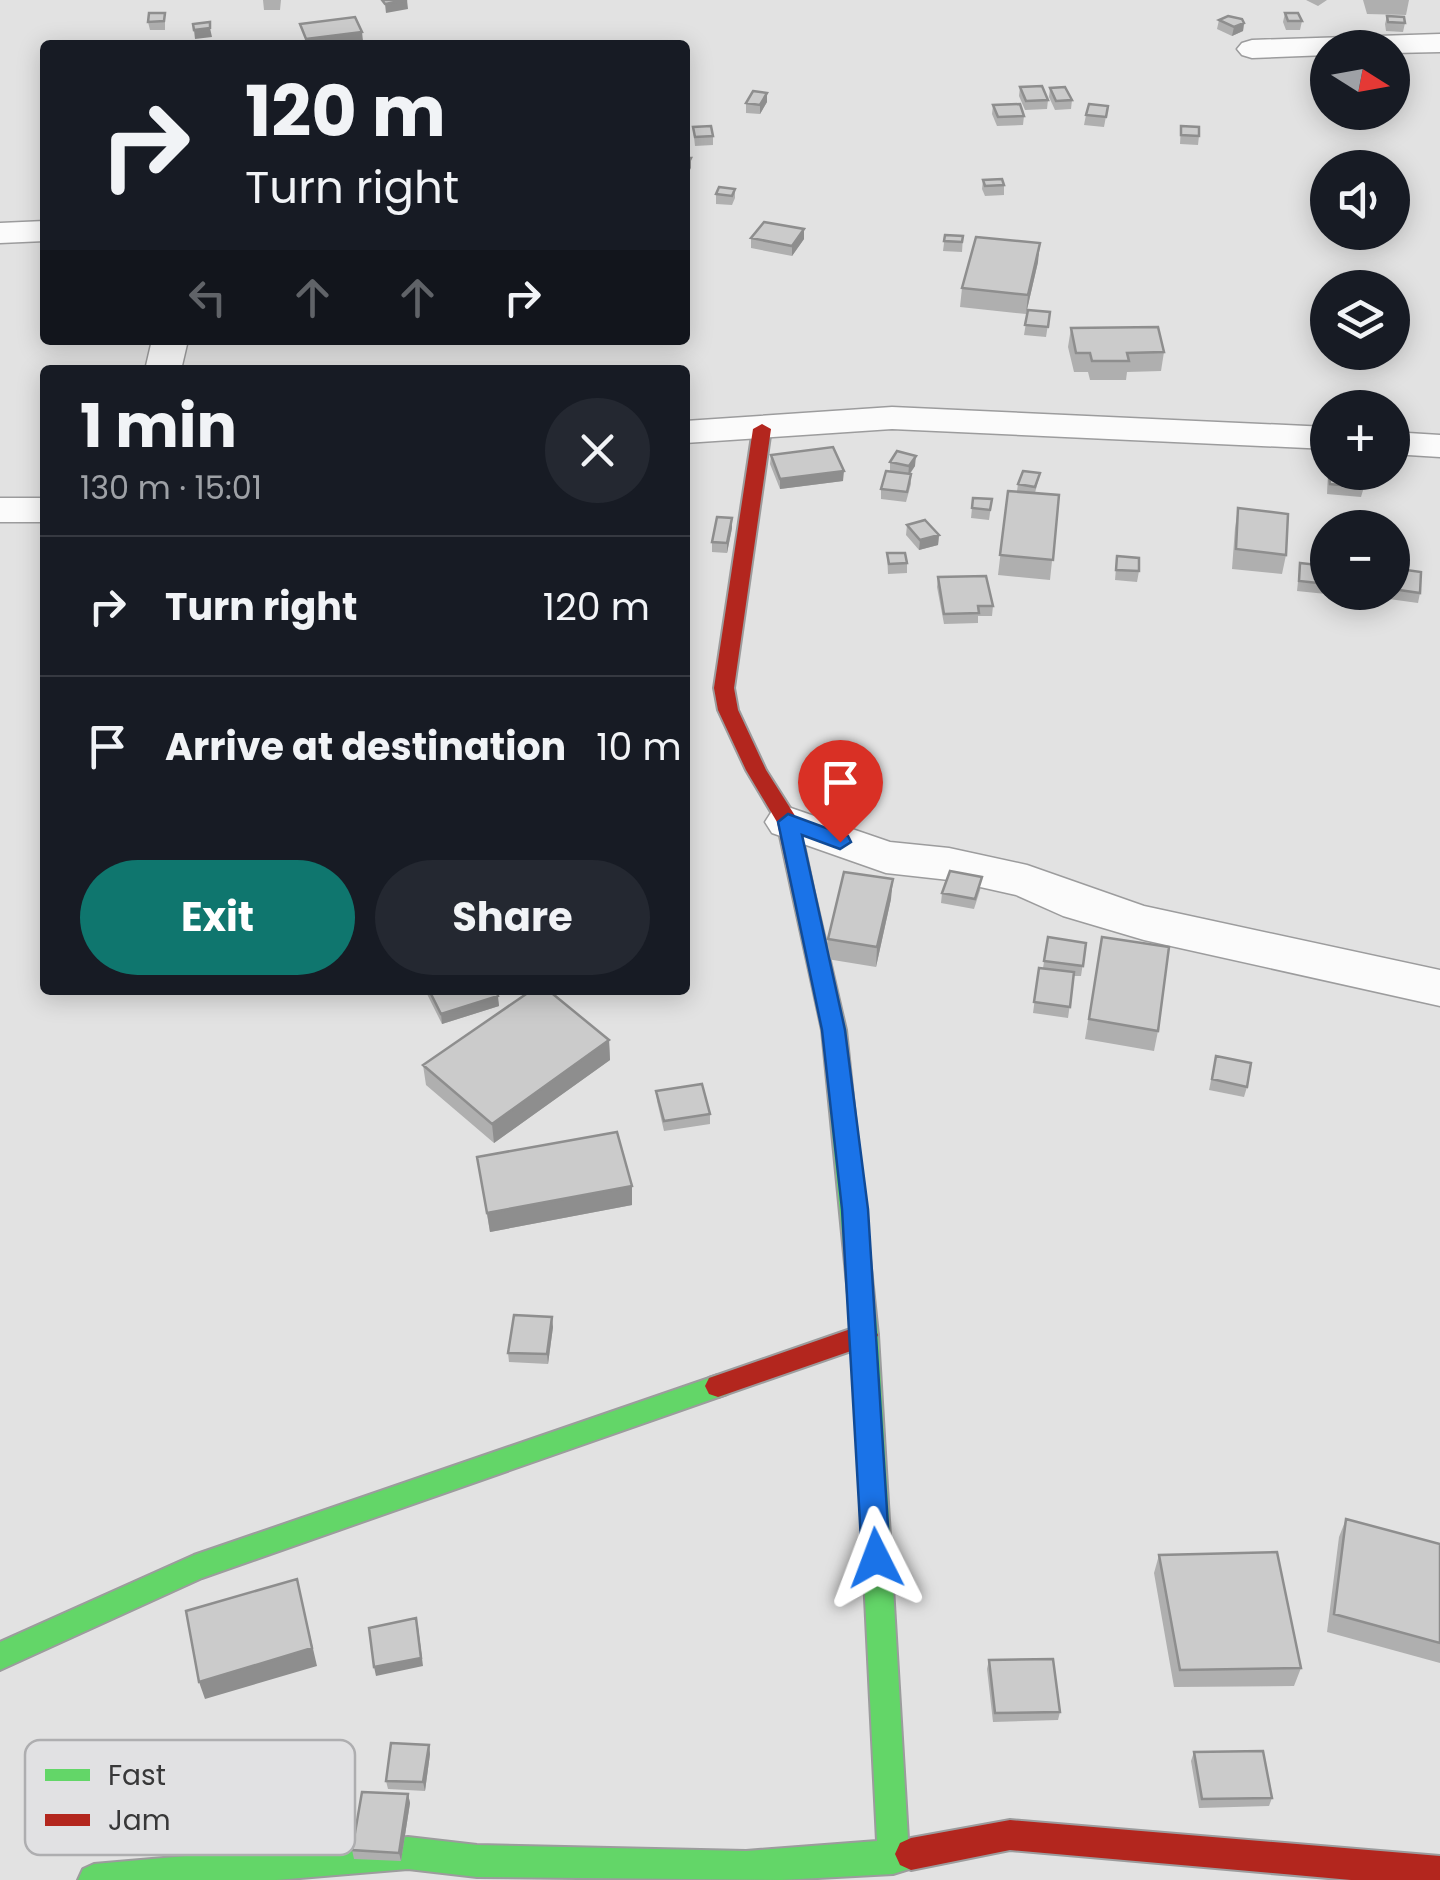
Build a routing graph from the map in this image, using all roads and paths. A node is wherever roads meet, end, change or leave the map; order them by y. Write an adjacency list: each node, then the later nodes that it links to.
1 (1440, 43): 2 (street)
2 (1252, 49)
3 (40, 232): 4 (street)
4 (0, 233)
5 (762, 429): 6 (street); 7 (street); 12 (street)
6 (690, 432)
7 (1310, 437)
8 (1410, 444): 9 (street)
9 (1440, 446)
10 (0, 510): 11 (street)
11 (40, 510)
12 (788, 822): 13 (street); 14 (street)
13 (1440, 988)
14 (865, 1335): 15 (street); 16 (street)
15 (0, 1656)
16 (894, 1858): 17 (street); 18 (street)
17 (408, 1866): 19 (street)
18 (1440, 1872)
19 (94, 1880)

